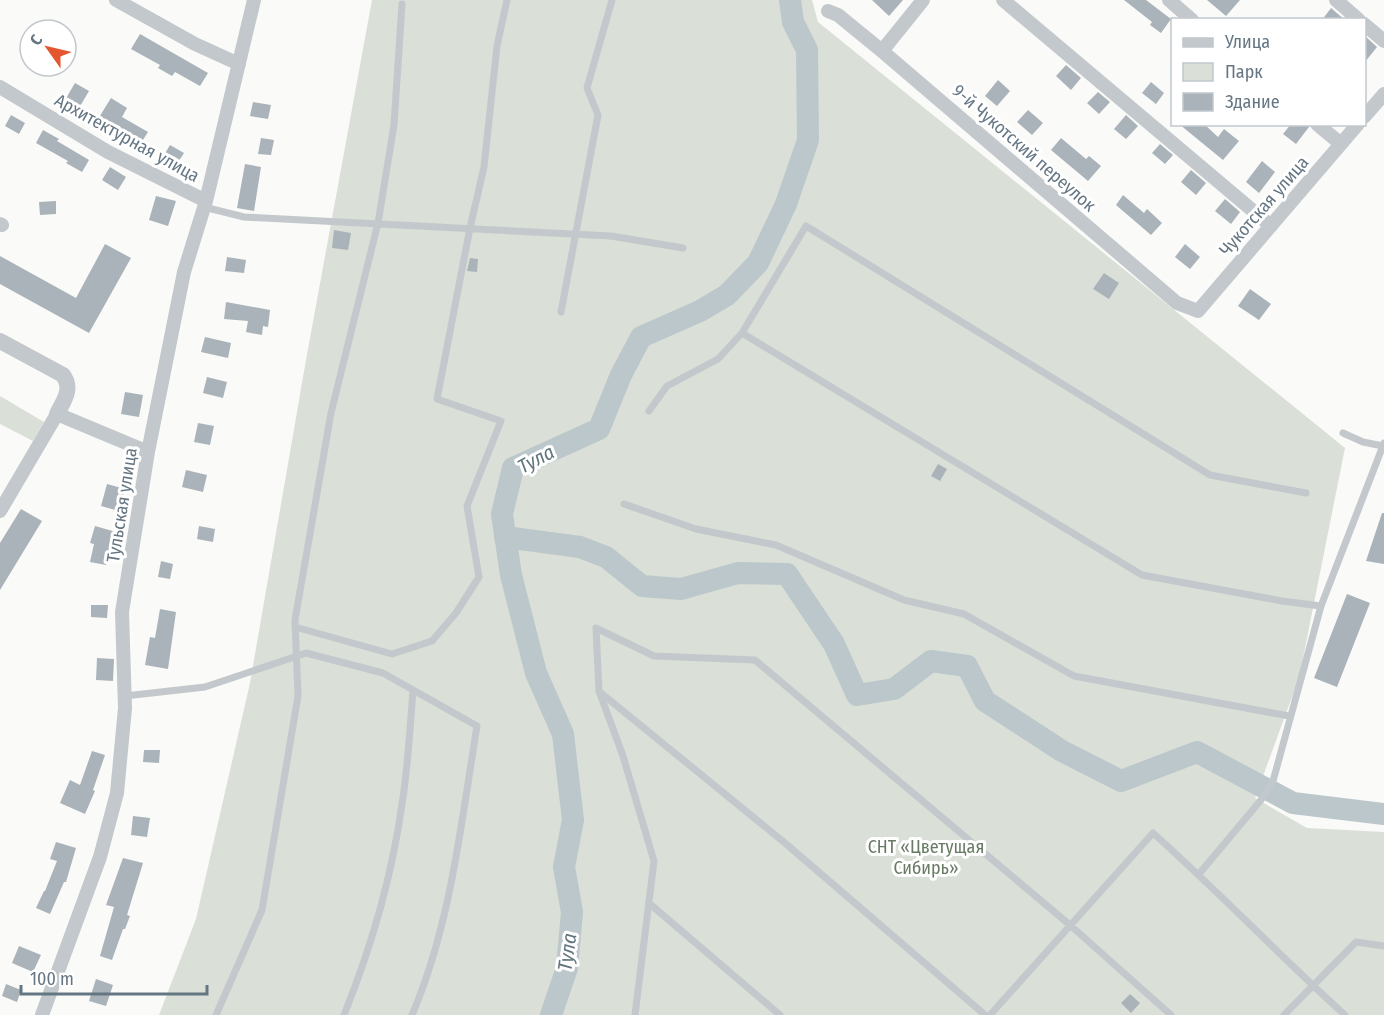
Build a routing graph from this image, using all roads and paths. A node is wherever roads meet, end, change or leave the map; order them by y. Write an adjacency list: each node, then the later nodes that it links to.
1 (116, 0): 16 (street)
2 (254, 0): 16 (street, Тульская улица)
3 (507, 0): 26 (lane)
4 (612, 0): 27 (lane)
5 (923, 0): 15 (street)
6 (1003, 0): 25 (street)
7 (1169, 0): 11 (street)
8 (1336, 0): 12 (street)
9 (402, 4): 24 (lane)
10 (828, 11): 15 (street, 9-й Чукотский переулок)
11 (1190, 18)
12 (1357, 18)
13 (1366, 25): 14 (street)
14 (1384, 41)
15 (882, 51): 29 (street, 9-й Чукотский переулок)
16 (239, 64): 23 (street, Тульская улица)
17 (0, 87): 23 (street, Архитектурная улица)
18 (1384, 94): 19 (street)
19 (1366, 116)
20 (1319, 126): 22 (street)
21 (1356, 126): 22 (street, Чукотская улица)
22 (1341, 144): 25 (street, Чукотская улица)
23 (205, 204): 24 (lane); 37 (street, Тульская улица)
24 (378, 223): 26 (lane); 42 (lane)
25 (1271, 226): 29 (street, Чукотская улица)
26 (470, 228): 27 (lane); 42 (lane)
27 (577, 234): 28 (lane); 30 (lane)
28 (683, 248)
29 (1198, 311)
30 (561, 312)
31 (742, 333): 33 (lane); 38 (lane); 41 (lane)
32 (0, 341): 34 (street)
33 (649, 411)
34 (57, 414): 37 (street); 40 (street)
35 (1343, 433): 36 (lane)
36 (1384, 444): 41 (lane)
37 (148, 452): 46 (street, Тульская улица)
38 (1305, 493)
39 (624, 504): 47 (lane)
40 (0, 511)
41 (1321, 606): 47 (lane)
42 (295, 627): 43 (lane)
43 (296, 657): 44 (lane); 46 (lane); 54 (lane)
44 (413, 690): 55 (lane); 56 (lane)
45 (599, 691): 49 (lane); 50 (lane); 59 (lane)
46 (125, 696): 53 (street, Тульская улица)
47 (1289, 716): 48 (lane)
48 (1199, 874): 50 (lane); 52 (lane)
49 (650, 904): 57 (lane); 58 (lane)
50 (1070, 925): 60 (lane); 61 (lane)
51 (1384, 946): 52 (lane)
52 (1313, 986): 62 (lane); 63 (lane)
53 (42, 1015)
54 (216, 1015)
55 (344, 1015)
56 (412, 1015)
57 (635, 1015)
58 (780, 1015)
59 (985, 1015)
60 (990, 1015)
61 (1172, 1015)
62 (1284, 1015)
63 (1345, 1015)

